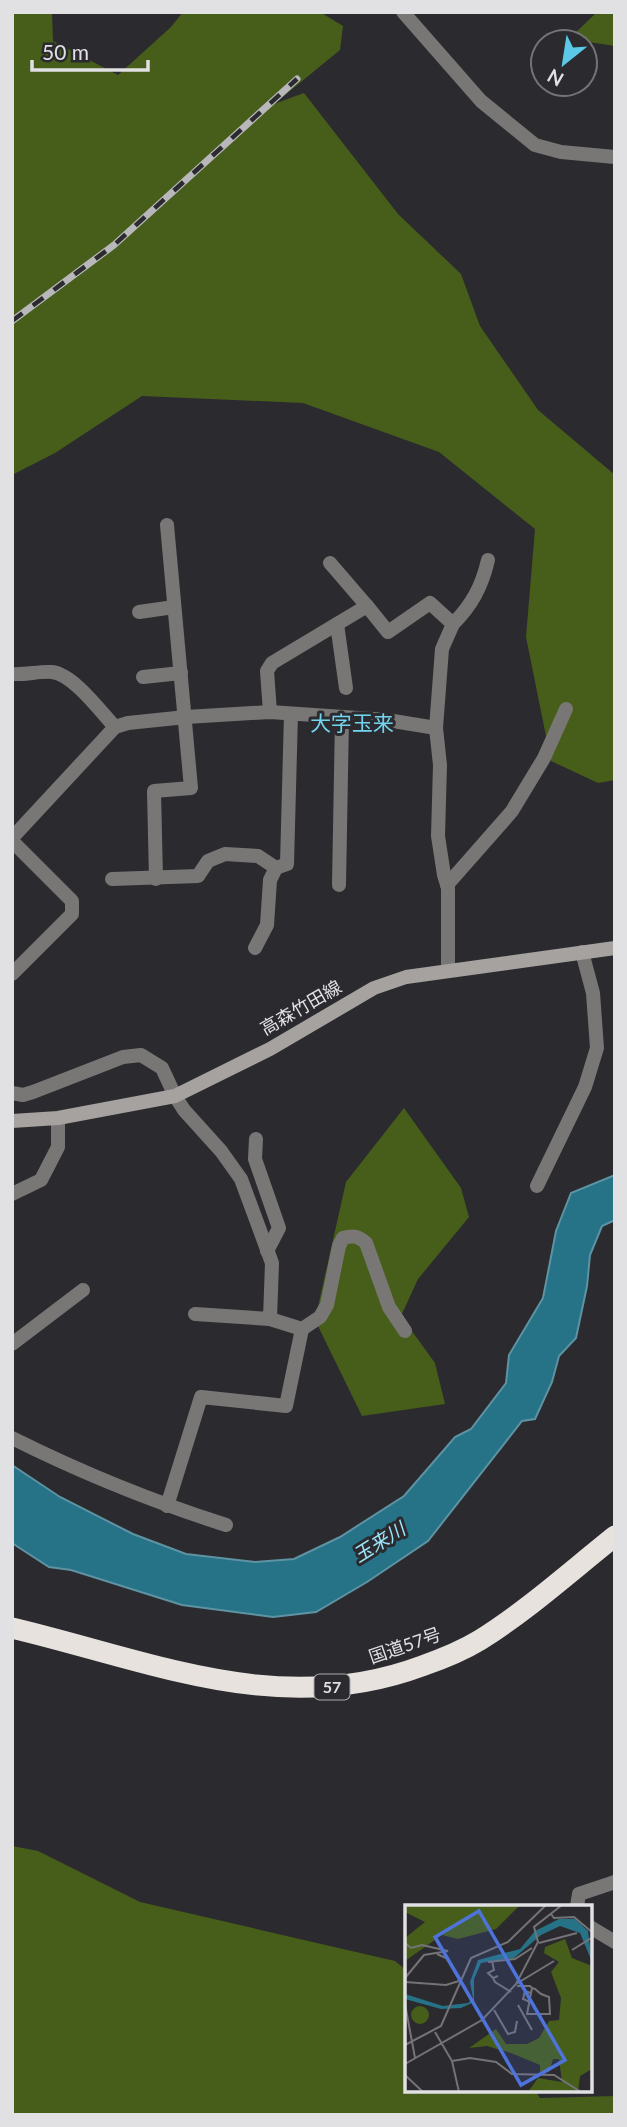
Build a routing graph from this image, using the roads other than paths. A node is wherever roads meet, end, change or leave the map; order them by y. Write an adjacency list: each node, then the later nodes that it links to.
1 (403, 12): 2 (street)
2 (615, 157)
3 (167, 525): 7 (street)
4 (488, 560): 10 (street)
5 (330, 562): 6 (street)
6 (367, 606): 9 (street); 10 (street)
7 (174, 607): 8 (street); 11 (street)
8 (139, 612)
9 (337, 624): 14 (street); 16 (street)
10 (453, 624): 21 (street)
11 (181, 673): 13 (street); 18 (street)
12 (12, 674): 20 (street)
13 (143, 677)
14 (346, 688)
15 (566, 709): 27 (street)
16 (270, 712): 17 (street); 18 (street)
17 (291, 714): 19 (street); 23 (street)
18 (187, 718): 20 (street); 24 (street)
19 (342, 719): 21 (street); 26 (street)
20 (115, 727): 22 (street)
21 (436, 728): 27 (street)
22 (12, 839): 32 (street)
23 (276, 868): 24 (street); 28 (street)
24 (156, 878): 25 (street)
25 (112, 879)
26 (339, 884)
27 (447, 885): 31 (street)
28 (255, 948)
29 (615, 948): 30 (main road, 高森竹田線)
30 (582, 952): 31 (main road, 高森竹田線); 38 (street)
31 (448, 971): 34 (main road, 高森竹田線)
32 (12, 974)
33 (12, 1093): 34 (street)
34 (174, 1096): 35 (main road, 高森竹田線); 40 (street)
35 (58, 1118): 36 (main road, 高森竹田線); 39 (street)
36 (12, 1121)
37 (256, 1139): 40 (street)
38 (537, 1186)
39 (12, 1195)
40 (267, 1251): 43 (street)
41 (83, 1290): 46 (street)
42 (195, 1314): 43 (street)
43 (270, 1320): 44 (street)
44 (302, 1329): 45 (street); 48 (street)
45 (405, 1331)
46 (12, 1344)
47 (12, 1438): 48 (street)
48 (167, 1506): 49 (street)
49 (226, 1525)
50 (615, 1536): 51 (highway, 国道57号 / 57)
51 (12, 1628)
52 (615, 1882): 53 (street)
53 (577, 1905)
54 (592, 1928): 55 (street)
55 (615, 1942)

